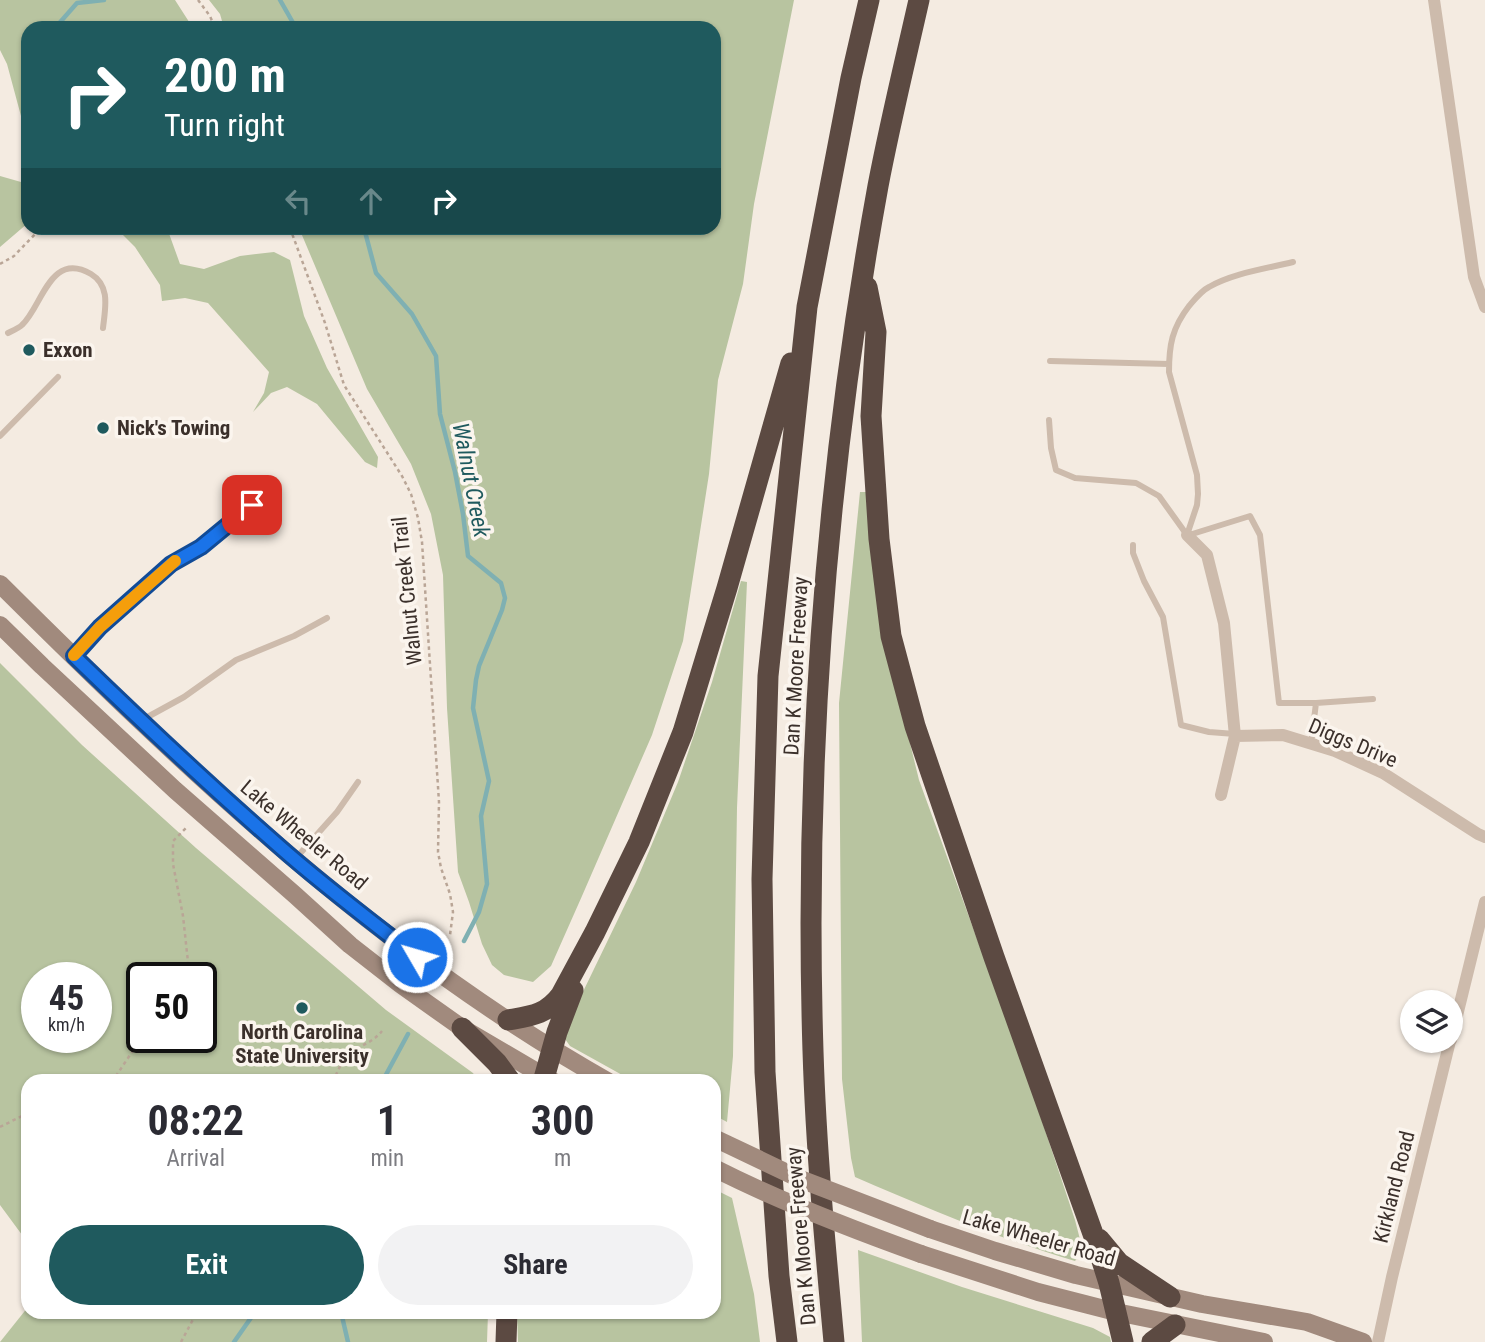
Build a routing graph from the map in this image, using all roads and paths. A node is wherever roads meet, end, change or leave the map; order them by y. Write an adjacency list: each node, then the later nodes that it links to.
1 (198, 0): 5 (path)
2 (869, 0): 11 (highway, Dan K Moore Freeway)
3 (919, 0): 10 (highway, Dan K Moore Freeway)
4 (1434, 0): 12 (street)
5 (212, 21)
6 (34, 235): 9 (path)
7 (293, 235): 39 (path, Walnut Creek Trail)
8 (1293, 262): 16 (lane)
9 (0, 264)
10 (863, 271): 58 (highway); 68 (highway, Dan K Moore Freeway)
11 (807, 307): 38 (highway); 67 (highway, Dan K Moore Freeway)
12 (1485, 307)
13 (103, 328): 14 (lane)
14 (8, 333)
15 (1050, 361): 16 (lane)
16 (1169, 364): 21 (lane)
17 (58, 377): 19 (lane)
18 (1049, 420): 21 (lane)
19 (0, 436)
20 (252, 505): 26 (lane)
21 (1187, 536): 28 (lane); 30 (street)
22 (1133, 545): 30 (lane)
23 (0, 584): 26 (main road, Lake Wheeler Road)
24 (327, 618): 29 (lane)
25 (0, 625): 43 (main road)
26 (74, 656): 29 (main road, Lake Wheeler Road)
27 (1373, 699): 28 (lane)
28 (1316, 704): 31 (lane)
29 (140, 721): 36 (main road, Lake Wheeler Road)
30 (1235, 735): 31 (street, Diggs Drive); 33 (street)
31 (1311, 744): 35 (street, Diggs Drive)
32 (358, 782): 36 (lane)
33 (1221, 795)
34 (187, 827): 40 (path)
35 (1485, 837)
36 (295, 859): 42 (main road, Lake Wheeler Road)
37 (1485, 905): 41 (street, Kirkland Road)
38 (595, 932): 42 (highway); 45 (highway)
39 (450, 935)
40 (188, 962)
41 (1463, 992)
42 (508, 1020): 45 (main road, Lake Wheeler Road)
43 (462, 1028): 50 (highway); 51 (main road)
44 (382, 1031): 49 (path)
45 (552, 1049): 52 (highway); 53 (main road, Lake Wheeler Road)
46 (131, 1053): 48 (path)
47 (1448, 1053): 73 (street, Kirkland Road)
48 (117, 1074)
49 (337, 1074)
50 (505, 1074)
51 (537, 1074)
52 (548, 1074)
53 (595, 1074)
54 (21, 1116): 55 (path)
55 (0, 1127)
56 (721, 1141): 59 (main road, Lake Wheeler Road, bridge)
57 (721, 1171): 61 (main road, bridge)
58 (1092, 1232): 59 (highway); 60 (highway)
59 (1109, 1283): 60 (main road, Lake Wheeler Road); 61 (highway)
60 (1170, 1297): 72 (main road, Lake Wheeler Road)
61 (1116, 1312): 64 (main road); 69 (highway)
62 (193, 1319): 65 (path)
63 (507, 1319): 66 (highway)
64 (1175, 1325): 70 (highway); 71 (main road)
65 (181, 1342)
66 (506, 1342)
67 (787, 1342)
68 (834, 1342)
69 (1123, 1342)
70 (1152, 1342)
71 (1264, 1342)
72 (1363, 1342)
73 (1378, 1342)

